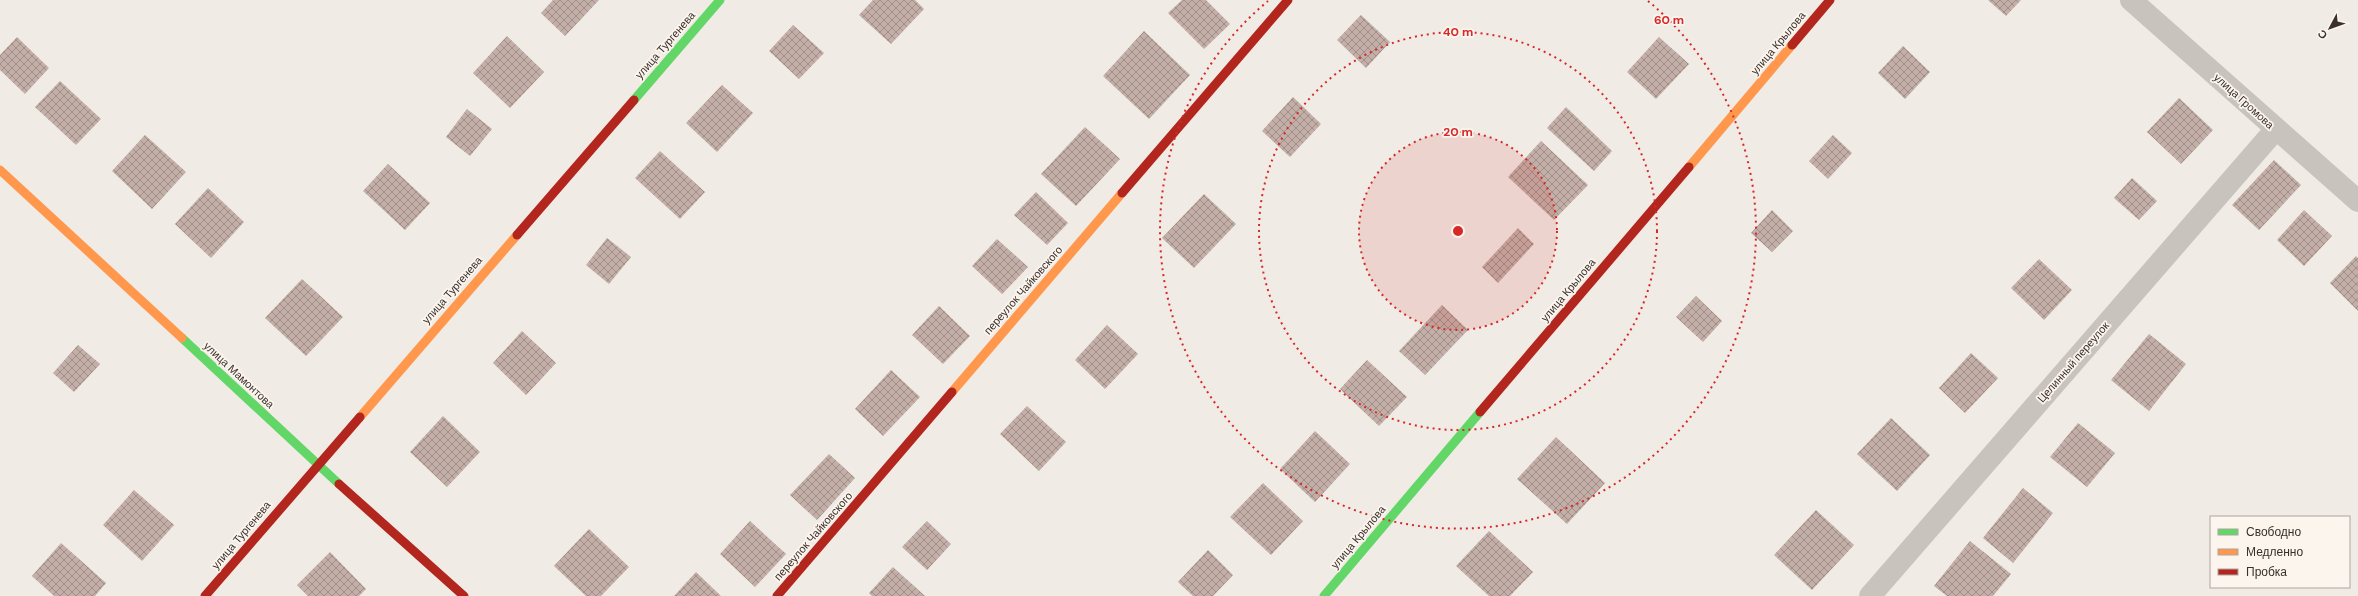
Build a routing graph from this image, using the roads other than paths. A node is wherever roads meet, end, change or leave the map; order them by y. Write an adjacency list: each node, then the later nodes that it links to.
1 (720, 0): 8 (street, улица Тургенева)
2 (1288, 0): 11 (street, переулок Чайковского)
3 (1830, 0): 12 (street, улица Крылова)
4 (2131, 0): 5 (street, улица Громова)
5 (2276, 129): 7 (street, улица Громова); 13 (street, Целинный переулок)
6 (0, 170): 8 (street, улица Мамонтова)
7 (2358, 201)
8 (317, 464): 9 (street, улица Тургенева); 10 (street, улица Мамонтова)
9 (205, 596)
10 (464, 596)
11 (777, 596)
12 (1324, 596)
13 (1870, 596)

